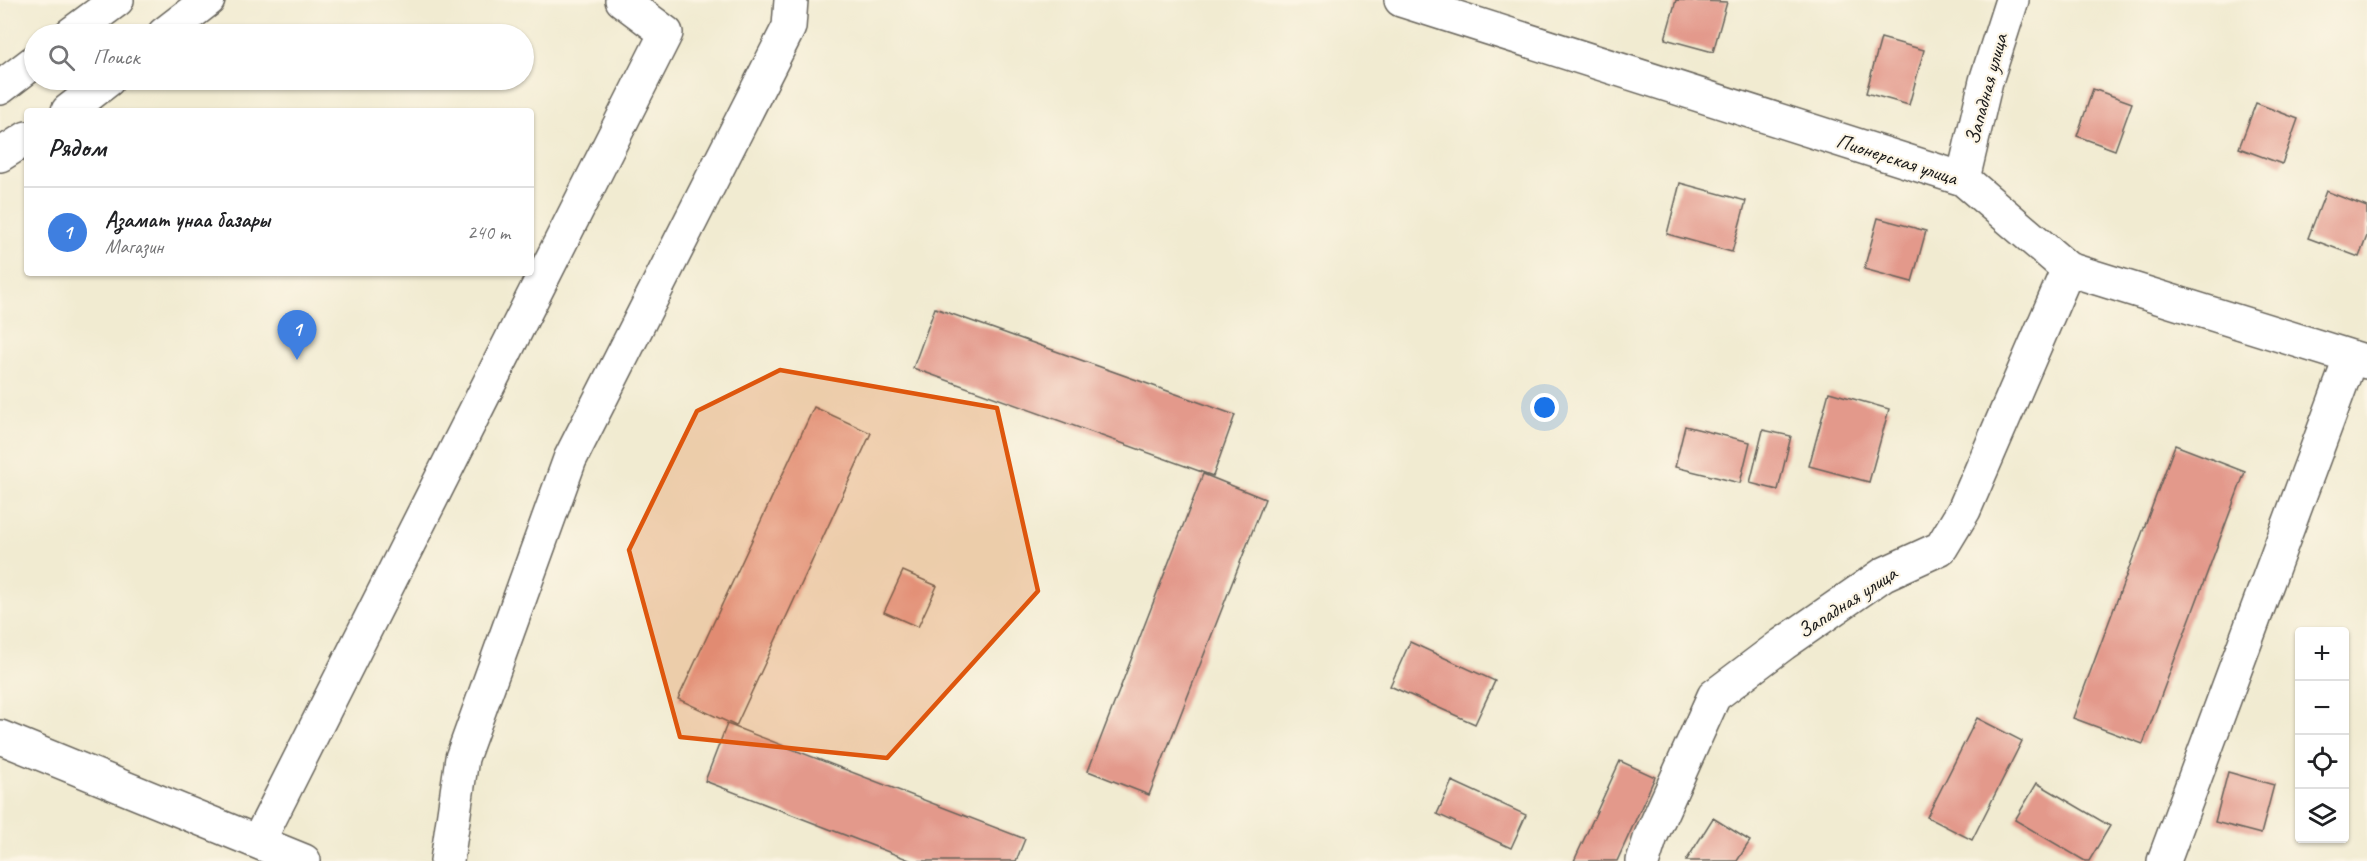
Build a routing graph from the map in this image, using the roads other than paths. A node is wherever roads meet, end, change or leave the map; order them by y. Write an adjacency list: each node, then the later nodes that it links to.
1 (117, 0): 7 (street)
2 (208, 0): 8 (street)
3 (622, 0): 19 (street)
4 (791, 0): 21 (street)
5 (1401, 0): 15 (street, Пионерская улица)
6 (2012, 0): 15 (street, Западная улица)
7 (85, 24)
8 (177, 24)
9 (24, 70): 10 (street)
10 (0, 88)
11 (95, 90): 12 (street)
12 (72, 108)
13 (24, 140): 14 (street)
14 (0, 155)
15 (1963, 179): 16 (street, Пионерская улица)
16 (2068, 269): 17 (street, Пионерская улица); 22 (street, Западная улица)
17 (2359, 360): 23 (street)
18 (0, 737): 19 (street)
19 (258, 842): 20 (street)
20 (304, 861)
21 (447, 861)
22 (1643, 861)
23 (2164, 861)

